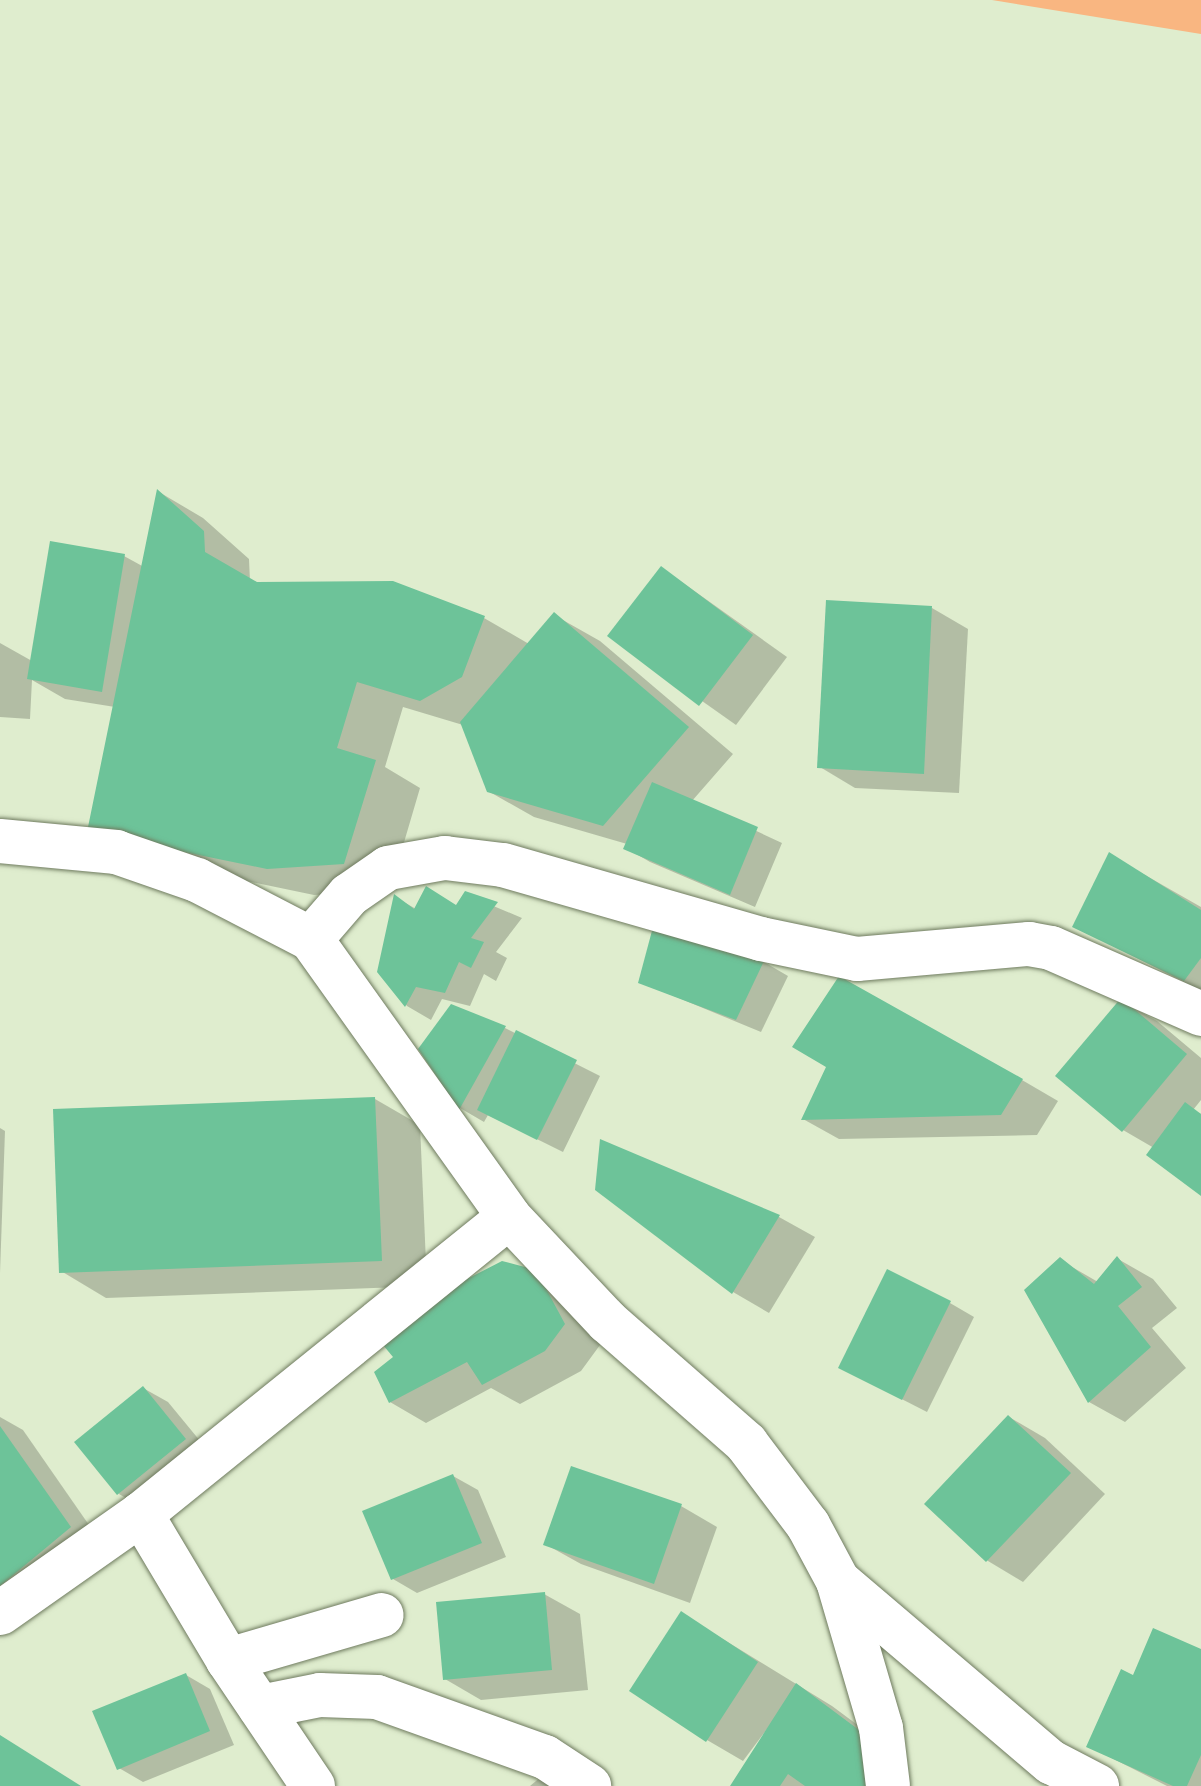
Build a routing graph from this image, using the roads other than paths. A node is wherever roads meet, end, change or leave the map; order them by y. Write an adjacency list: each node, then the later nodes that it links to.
1 (0, 841): 2 (street)
2 (311, 939): 3 (street); 4 (street)
3 (1201, 1014)
4 (509, 1217): 5 (street); 6 (street)
5 (141, 1514): 7 (street); 9 (street)
6 (838, 1581): 13 (street); 14 (street)
7 (0, 1613)
8 (382, 1615): 9 (street)
9 (228, 1660): 10 (street)
10 (260, 1707): 11 (street); 12 (street)
11 (313, 1786)
12 (589, 1786)
13 (888, 1786)
14 (1097, 1786)

